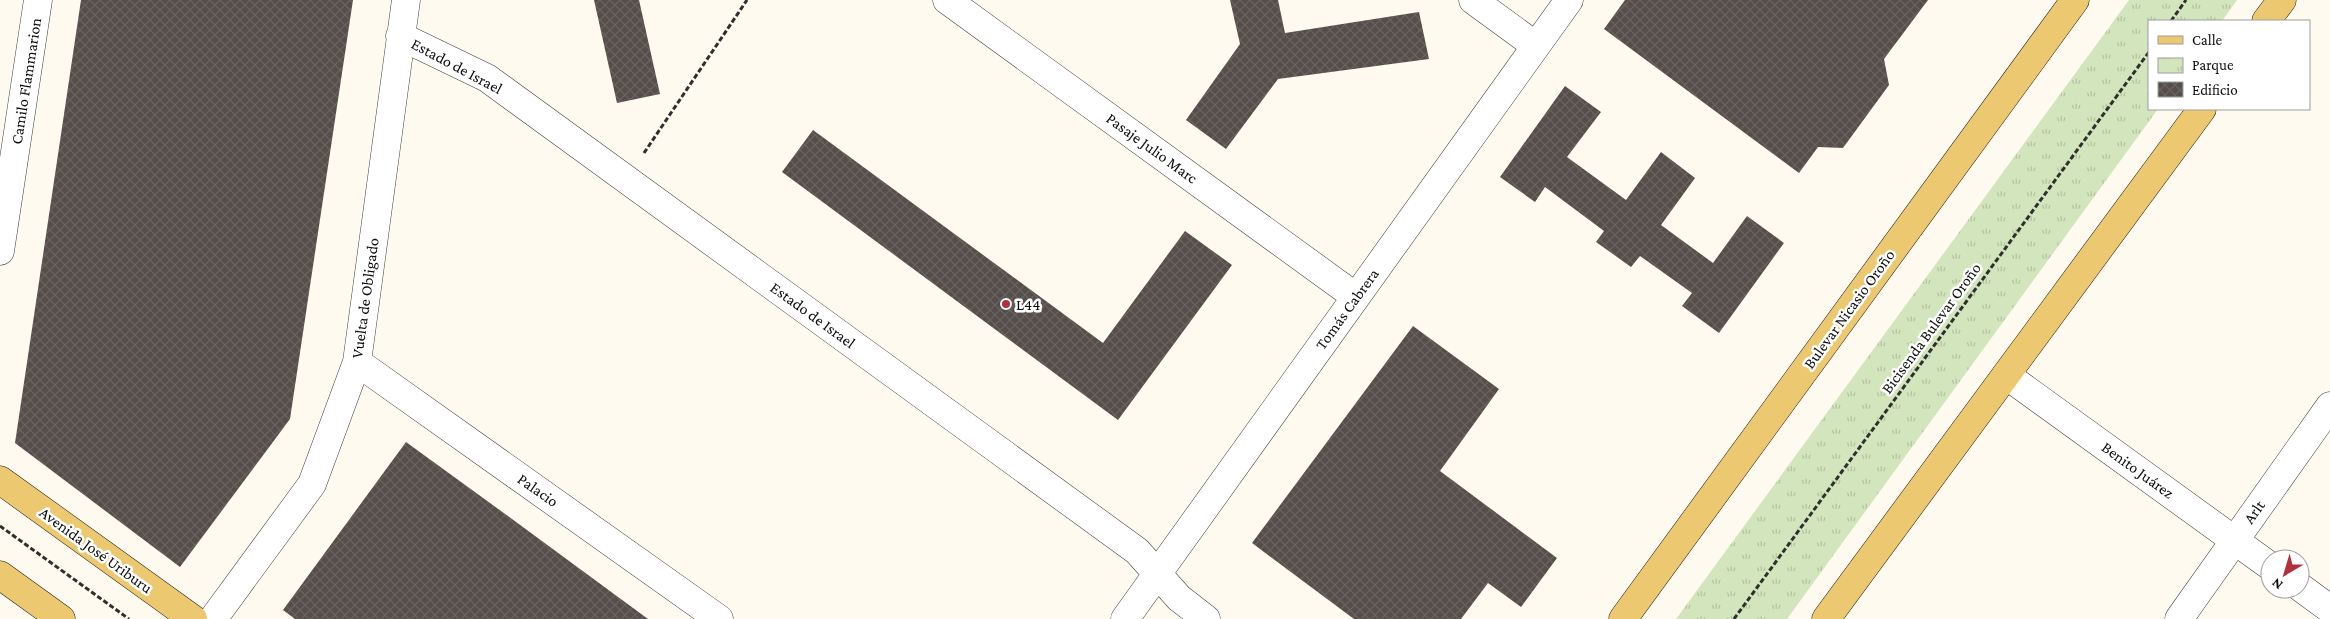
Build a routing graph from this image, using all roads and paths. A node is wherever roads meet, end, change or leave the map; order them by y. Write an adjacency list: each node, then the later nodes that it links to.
1 (38, 0): 17 (street, Camilo Flammarion)
2 (406, 0): 12 (street, Vuelta de Obligado)
3 (747, 0): 16 (path)
4 (947, 0): 18 (street, Pasaje Julio Marc)
5 (1473, 0): 13 (street)
6 (1569, 0): 13 (street, Tomás Cabrera)
7 (2076, 0): 37 (main road, Bulevar Nicasio Oroño)
8 (2186, 0): 10 (path)
9 (2282, 0): 11 (main road)
10 (2172, 20)
11 (2267, 20)
12 (400, 36): 16 (street, Estado de Israel); 19 (street, Vuelta de Obligado)
13 (1536, 46): 18 (street, Tomás Cabrera)
14 (2148, 53): 38 (path, Bicisenda Bulevar Oroño)
15 (2201, 110): 20 (main road)
16 (626, 179): 26 (street, Estado de Israel)
17 (0, 251)
18 (1356, 296): 26 (street, Tomás Cabrera)
19 (357, 362): 33 (street, Vuelta de Obligado); 34 (street, Palacio)
20 (2006, 375): 24 (street, Benito Juárez); 39 (main road)
21 (2330, 406): 24 (street, Arlt)
22 (0, 480): 32 (main road, Avenida José Uriburu)
23 (0, 526): 31 (path)
24 (2235, 540): 25 (street, Benito Juárez); 40 (street, Arlt)
25 (2260, 559)
26 (1157, 574): 35 (street, Tomás Cabrera); 36 (street, Estado de Israel)
27 (1, 578): 30 (main road)
28 (2310, 594): 29 (street)
29 (2330, 609)
30 (61, 619)
31 (129, 619)
32 (193, 619)
33 (213, 619)
34 (719, 619)
35 (1125, 619)
36 (1206, 619)
37 (1623, 619)
38 (1734, 619)
39 (1826, 619)
40 (2179, 619)

